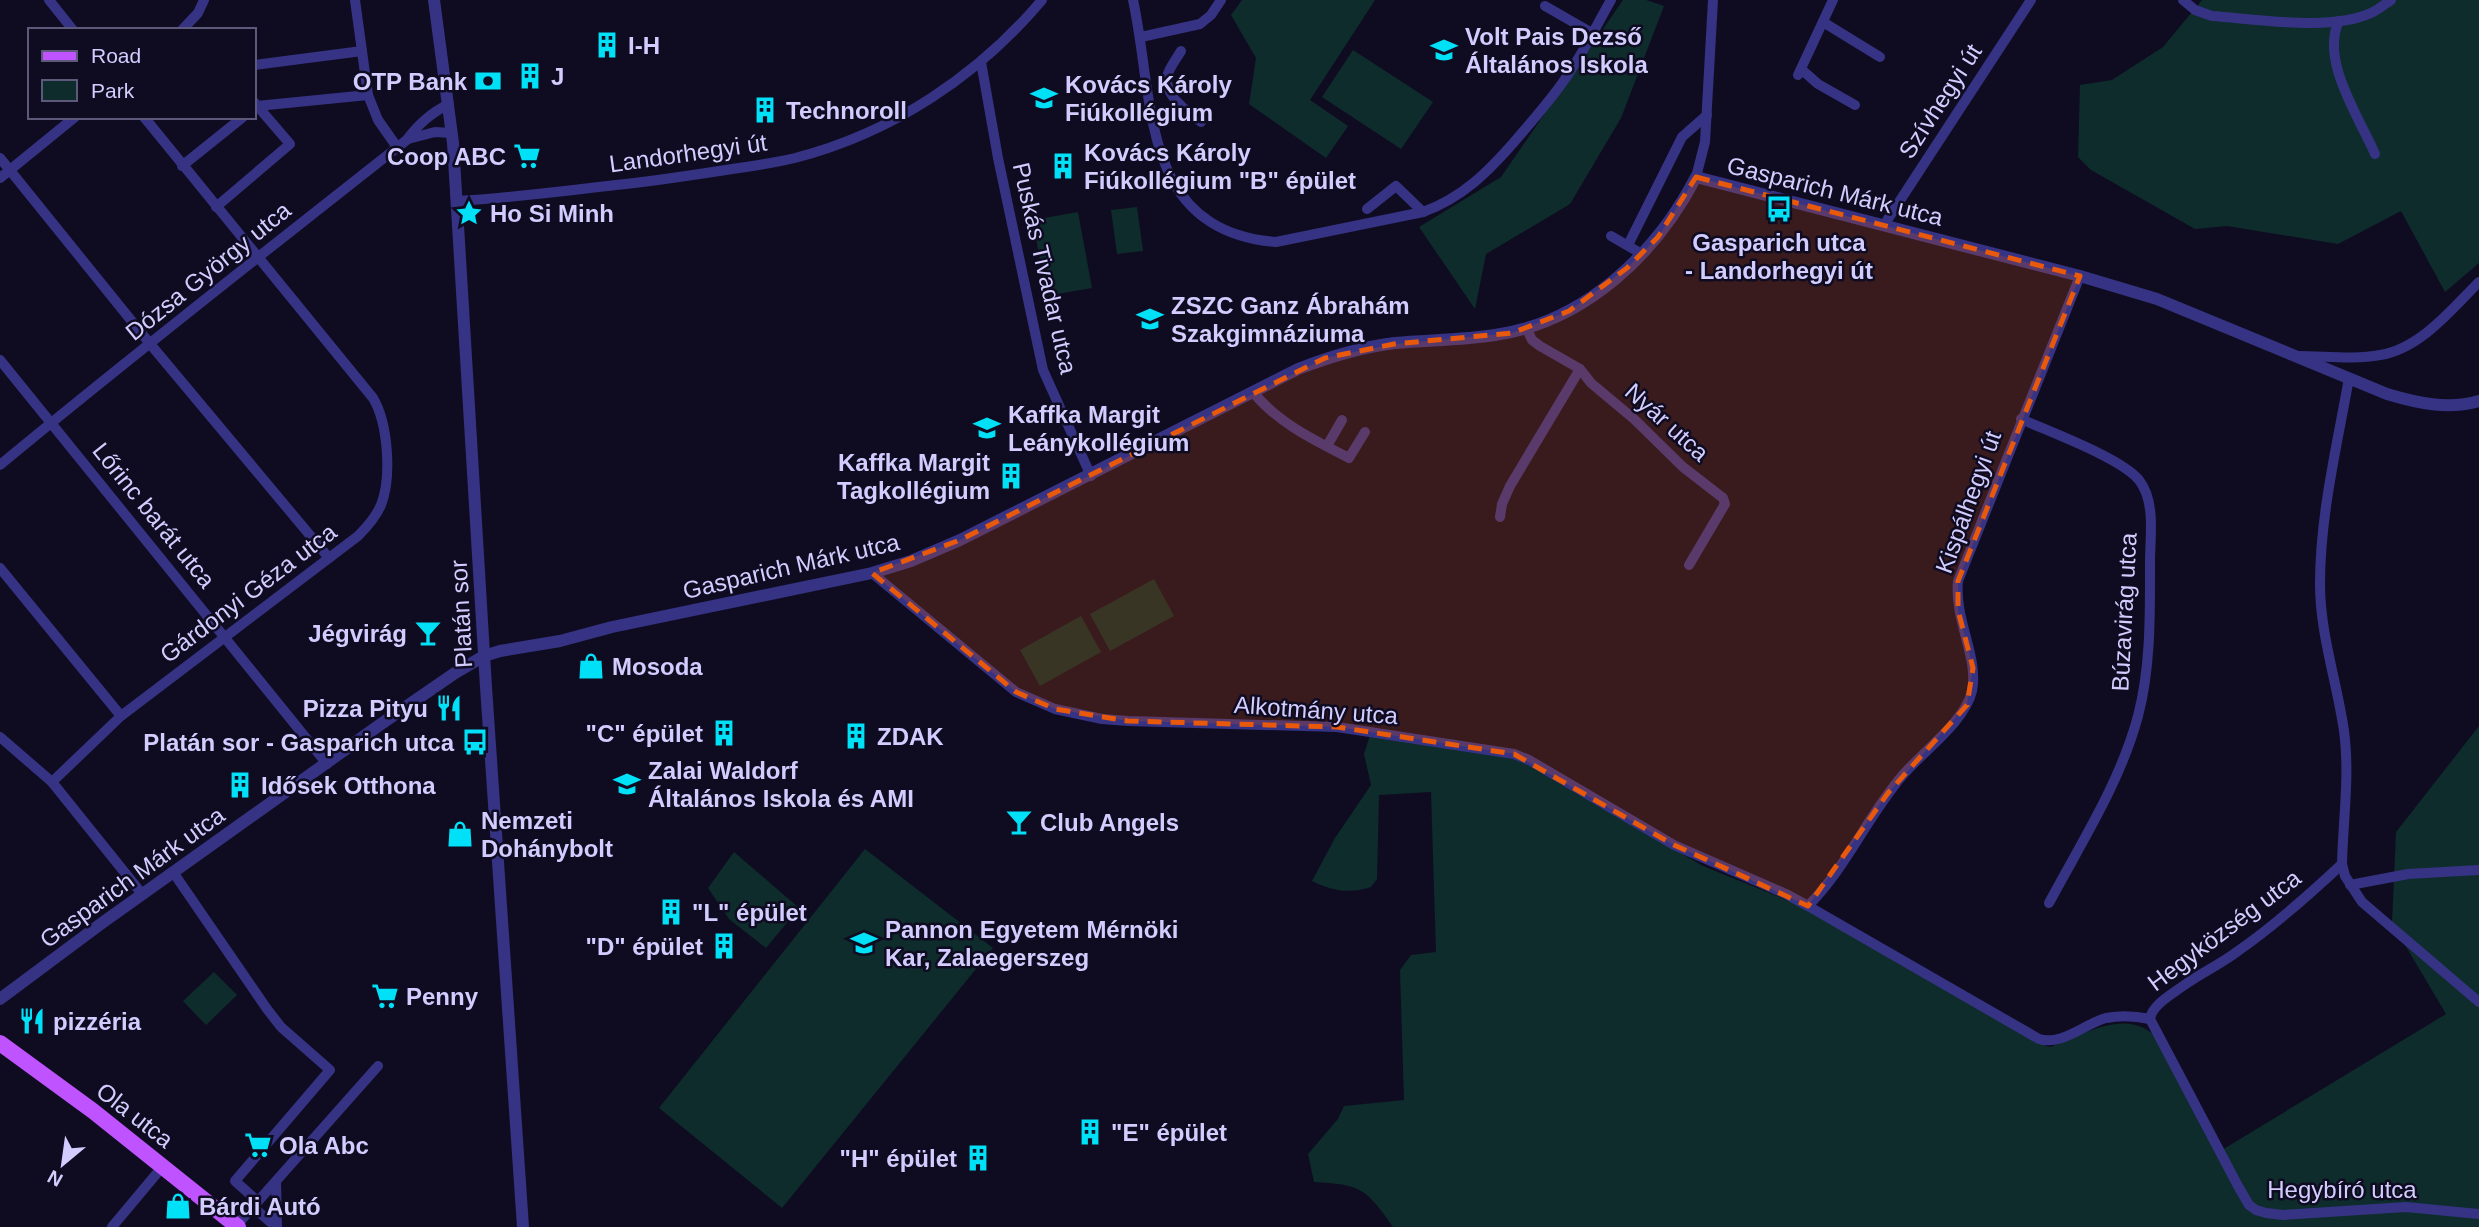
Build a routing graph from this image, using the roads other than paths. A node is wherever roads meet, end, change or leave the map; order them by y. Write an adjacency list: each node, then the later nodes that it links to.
1 (50, 0): 18 (street)
2 (204, 0): 17 (street)
3 (355, 0): 21 (street)
4 (434, 0): 27 (street, Platán sor)
5 (1042, 0): 24 (street, Landorhegyi út)
6 (1133, 0): 20 (street)
7 (1221, 0): 20 (street)
8 (1611, 0): 19 (street)
9 (1833, 0): 16 (street)
10 (2031, 0): 49 (street, Szívhegyi út)
11 (2183, 0): 15 (street)
12 (2391, 0): 15 (street)
13 (1711, 1): 31 (street)
14 (1545, 6): 19 (street)
15 (2339, 21): 39 (street)
16 (1823, 22): 23 (street); 28 (street)
17 (195, 25)
18 (71, 28)
19 (1592, 33): 48 (street)
20 (1141, 37): 48 (street)
21 (362, 51): 25 (street); 26 (street)
22 (1181, 51): 35 (street)
23 (1881, 57)
24 (981, 62): 45 (street, Landorhegyi út); 70 (street, Puskás Tivadar utca)
25 (256, 65)
26 (368, 94): 29 (street); 38 (street)
27 (449, 104): 36 (street, Platán sor); 37 (street)
28 (1855, 105)
29 (256, 106)
30 (256, 107): 46 (street)
31 (1707, 115): 43 (street); 51 (street)
32 (73, 119): 42 (street)
33 (146, 119): 41 (street, Gárdonyi Géza utca)
34 (241, 119): 41 (street)
35 (1201, 122)
36 (452, 133): 37 (street, Dózsa György utca); 45 (street, Platán sor)
37 (408, 139): 38 (street, Dózsa György utca)
38 (397, 147): 53 (street, Dózsa György utca)
39 (2375, 154)
40 (0, 158): 42 (street)
41 (182, 166): 46 (street, Gárdonyi Géza utca)
42 (10, 170): 44 (street); 57 (street)
43 (1696, 177): 49 (street, Gasparich Márk utca); 52 (street, Gasparich Márk utca)
44 (0, 178)
45 (457, 201): 77 (street, Platán sor)
46 (216, 207): 53 (street, Gárdonyi Géza utca)
47 (1367, 209): 48 (street)
48 (1423, 212)
49 (1884, 225): 54 (street, Gasparich Márk utca)
50 (1611, 236): 51 (street)
51 (1628, 245): 52 (street)
52 (1642, 254): 56 (street, Gasparich Márk utca)
53 (258, 256): 57 (street, Dózsa György utca); 72 (street, Gárdonyi Géza utca)
54 (2080, 275): 58 (street, Gasparich Márk utca); 64 (street, Kispálhegyi út)
55 (2479, 282): 58 (street)
56 (1527, 328): 60 (street, Nyár utca); 62 (street, Gasparich Márk utca)
57 (151, 345): 66 (street, Dózsa György utca); 72 (street)
58 (2298, 356): 61 (street, Gasparich Márk utca)
59 (0, 360): 66 (street, Lőrinc barát utca)
60 (1580, 369): 71 (street); 73 (street, Nyár utca)
61 (2349, 378): 63 (street, Gasparich Márk utca); 82 (street)
62 (1253, 391): 68 (street); 70 (street, Gasparich Márk utca)
63 (2479, 401)
64 (2021, 419): 87 (street, Búzavirág utca); 88 (street, Kispálhegyi út)
65 (1342, 420): 68 (street)
66 (52, 422): 69 (street, Dózsa György utca); 76 (street, Lőrinc barát utca)
67 (1365, 432): 68 (street)
68 (1326, 446)
69 (0, 465)
70 (1091, 476): 75 (street, Gasparich Márk utca)
71 (1500, 517)
72 (329, 558): 76 (street, Gárdonyi Géza utca)
73 (1689, 565)
74 (0, 568): 78 (street)
75 (872, 573): 77 (street, Gasparich Márk utca); 88 (street, Alkotmány utca)
76 (226, 637): 78 (street, Gárdonyi Géza utca); 80 (street, Lőrinc barát utca)
77 (484, 656): 80 (street, Gasparich Márk utca); 101 (street, Platán sor)
78 (121, 716): 81 (street, Gárdonyi Géza utca)
79 (0, 737): 81 (street)
80 (327, 764): 84 (street, Gasparich Márk utca)
81 (51, 782): 86 (street)
82 (2342, 864): 85 (street); 91 (street, Hegyközség utca)
83 (2479, 870): 85 (street)
84 (173, 872): 86 (street, Gasparich Márk utca); 96 (street)
85 (2350, 885): 90 (street)
86 (142, 894): 89 (street, Gasparich Márk utca)
87 (2049, 903)
88 (1808, 906): 91 (street, Hegyközség utca)
89 (0, 999)
90 (2479, 1002)
91 (2150, 1019): 97 (street, Hegybíró utca)
92 (0, 1043): 94 (main road, Ola utca)
93 (378, 1066): 95 (street)
94 (163, 1166): 98 (main road, Ola utca); 99 (street)
95 (276, 1182): 96 (street); 100 (street)
96 (253, 1207): 98 (street); 100 (street)
97 (2479, 1214)
98 (237, 1226)
99 (112, 1227)
100 (277, 1227)
101 (523, 1227)

